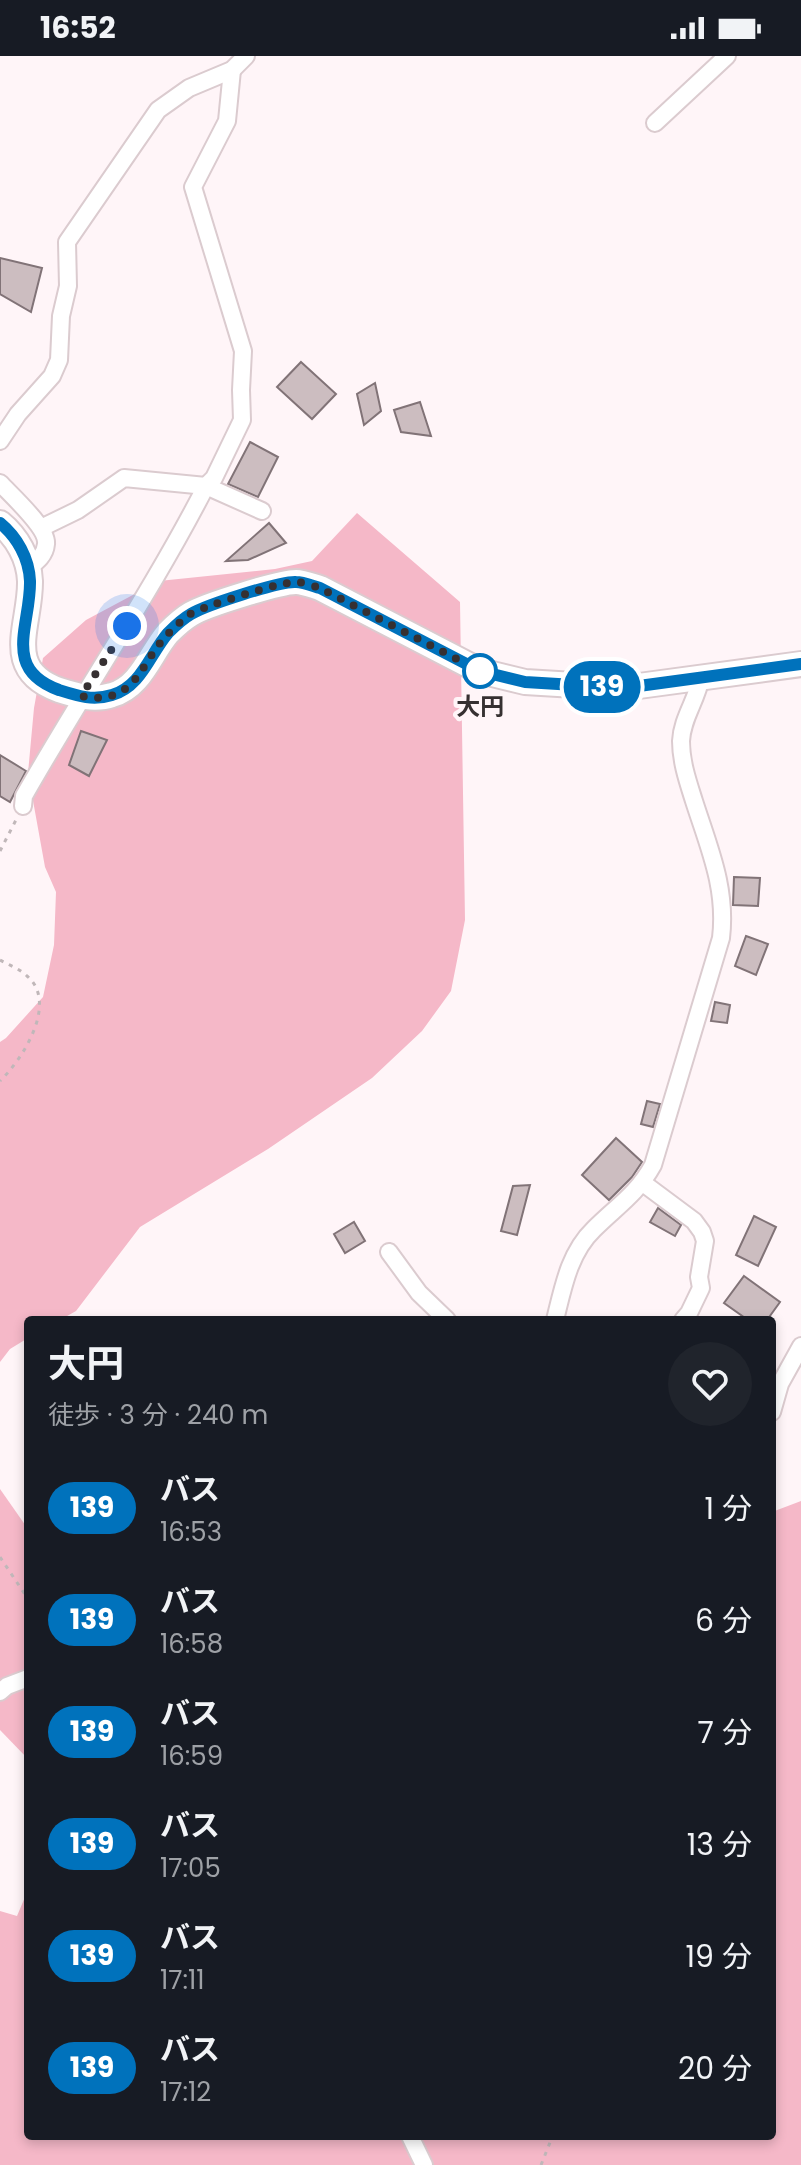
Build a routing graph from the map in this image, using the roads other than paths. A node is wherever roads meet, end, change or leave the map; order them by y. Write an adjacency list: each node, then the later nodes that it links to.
1 (246, 56): 3 (street)
2 (727, 56): 4 (street)
3 (232, 70): 5 (street); 7 (street)
4 (655, 123)
5 (0, 441)
6 (0, 483): 10 (street)
7 (206, 486): 8 (street); 10 (street); 14 (street)
8 (262, 511)
9 (0, 523): 11 (main road)
10 (41, 528): 11 (street)
11 (27, 569): 14 (main road)
12 (801, 664): 13 (main road)
13 (701, 677): 14 (main road); 16 (street)
14 (81, 696): 15 (street)
15 (23, 806)
16 (643, 1183): 19 (street); 20 (street)
17 (389, 1252): 18 (street)
18 (443, 1316)
19 (556, 1316)
20 (686, 1316)
21 (801, 1346): 22 (street)
22 (776, 1398)
23 (24, 1680): 24 (street)
24 (0, 1692)
25 (412, 2140): 26 (street)
26 (424, 2165)

